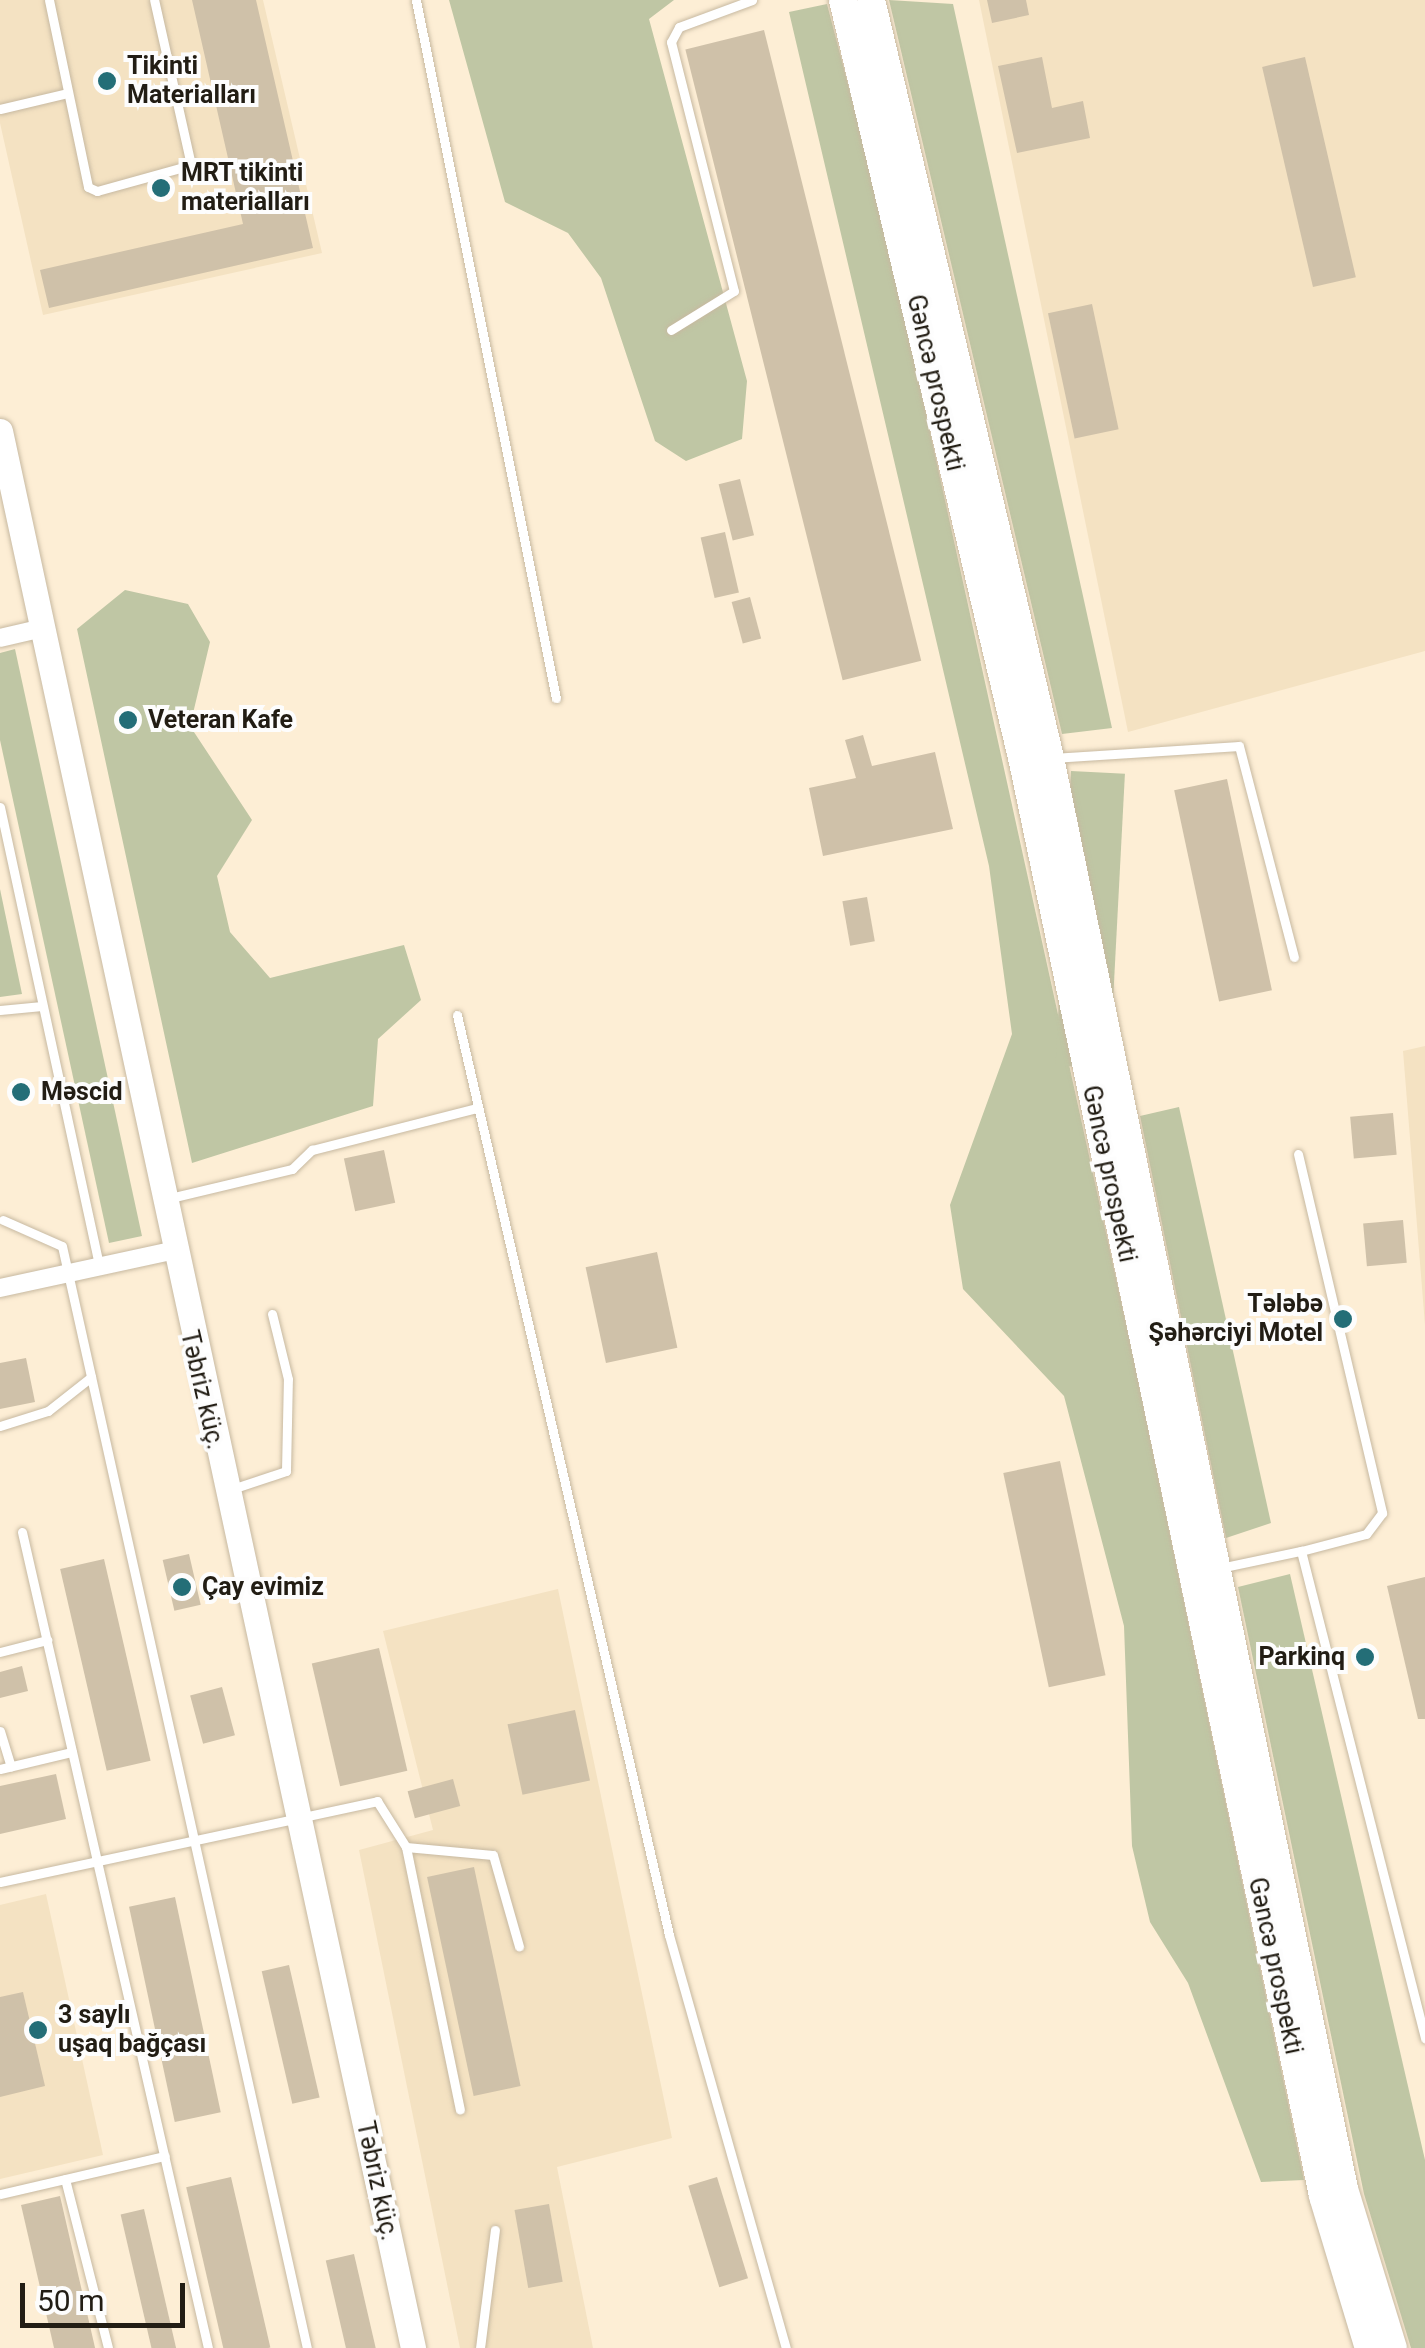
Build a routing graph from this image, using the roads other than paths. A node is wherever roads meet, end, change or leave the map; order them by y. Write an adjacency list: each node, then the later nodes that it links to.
1 (49, 0): 7 (lane)
2 (154, 0): 7 (lane)
3 (416, 0): 13 (lane)
4 (752, 0): 9 (lane)
5 (843, 0): 34 (main road, Gəncə prospekti)
6 (871, 0): 14 (main road, Gəncə prospekti)
7 (67, 93): 8 (lane)
8 (0, 109)
9 (670, 330)
10 (0, 431): 11 (main road, Təbriz küç.)
11 (43, 628): 12 (street); 22 (main road, Təbriz küç.)
12 (0, 638)
13 (556, 698)
14 (1050, 758): 16 (lane); 34 (main road, Gəncə prospekti)
15 (0, 807): 17 (lane)
16 (1294, 957)
17 (42, 1006): 18 (lane); 25 (lane)
18 (0, 1010)
19 (457, 1014): 20 (lane)
20 (477, 1108): 22 (lane); 58 (lane)
21 (1298, 1154): 33 (lane)
22 (160, 1200): 24 (main road, Təbriz küç.)
23 (3, 1220): 26 (lane)
24 (170, 1252): 25 (street); 31 (main road, Təbriz küç.)
25 (98, 1266): 26 (street)
26 (68, 1273): 27 (street); 29 (lane)
27 (0, 1288)
28 (272, 1314): 31 (lane)
29 (90, 1377): 30 (lane); 42 (lane)
30 (0, 1426)
31 (224, 1491): 41 (main road, Təbriz küç.)
32 (22, 1532): 35 (lane)
33 (1301, 1551): 34 (lane); 47 (lane)
34 (1206, 1571): 59 (main road, Gəncə prospekti); 60 (main road, Gəncə prospekti)
35 (46, 1640): 36 (lane); 38 (lane)
36 (0, 1652)
37 (0, 1731): 39 (lane)
38 (72, 1752): 39 (lane); 44 (lane)
39 (12, 1766): 40 (lane)
40 (0, 1769)
41 (297, 1814): 42 (lane); 43 (lane); 56 (main road, Təbriz küç.)
42 (192, 1839): 44 (lane); 55 (lane)
43 (406, 1847): 46 (lane); 48 (lane)
44 (98, 1861): 45 (lane); 49 (lane)
45 (0, 1882)
46 (520, 1946)
47 (1425, 2038)
48 (460, 2108)
49 (165, 2156): 50 (lane); 54 (lane)
50 (65, 2179): 51 (lane); 53 (lane)
51 (0, 2194)
52 (495, 2230): 57 (lane)
53 (108, 2348)
54 (208, 2348)
55 (307, 2348)
56 (413, 2348)
57 (480, 2348)
58 (786, 2348)
59 (1369, 2348)
60 (1394, 2348)

